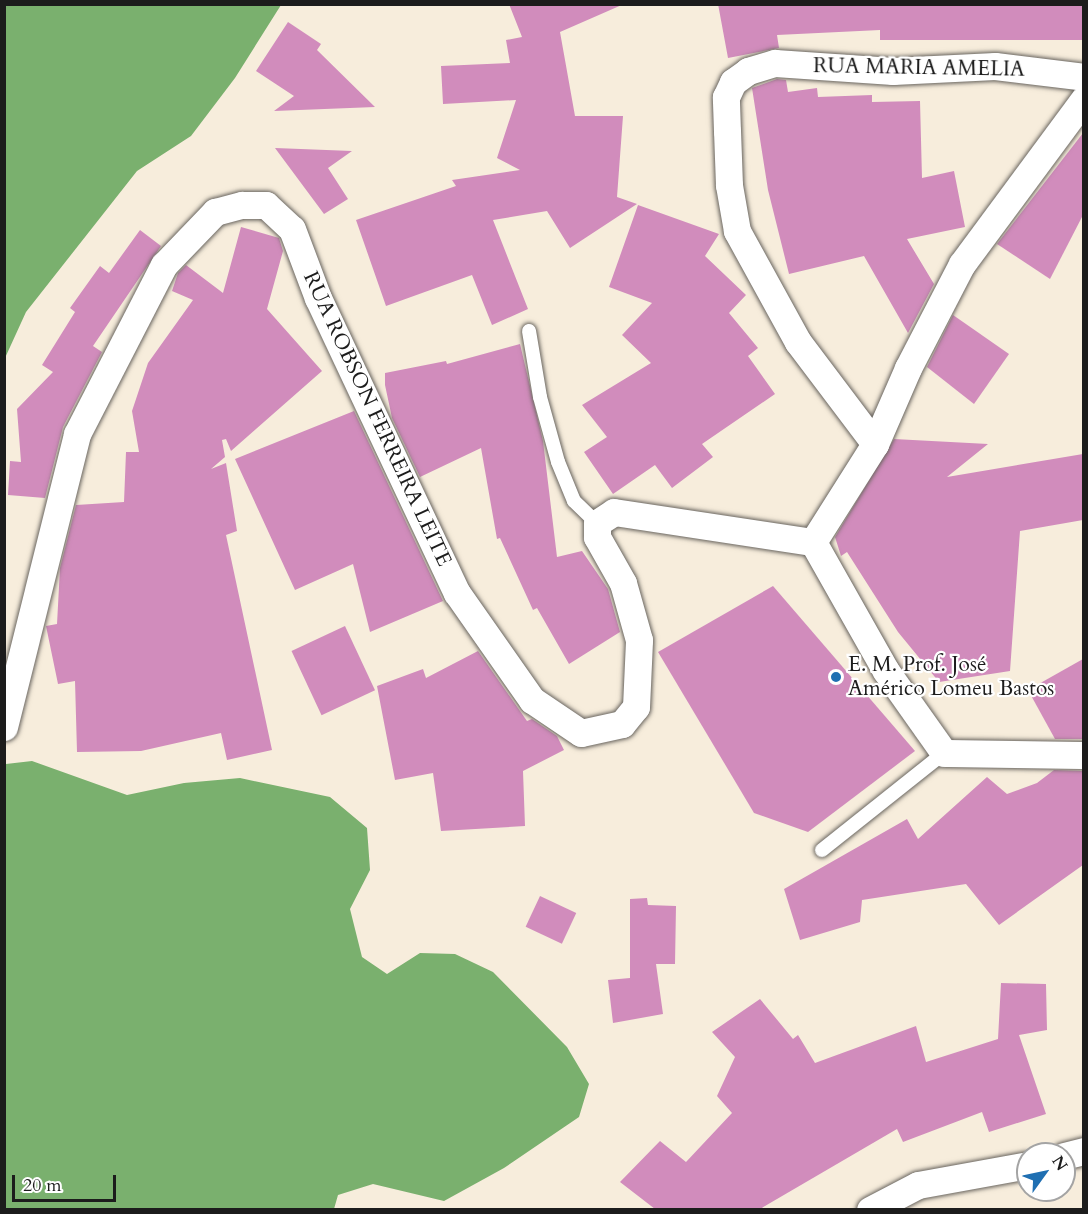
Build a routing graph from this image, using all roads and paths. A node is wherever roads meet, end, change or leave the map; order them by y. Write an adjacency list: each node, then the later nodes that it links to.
1 (1083, 77): 4 (street, RUA MARIA AMELIA)
2 (1083, 99): 4 (street)
3 (529, 331): 5 (lane)
4 (875, 444): 6 (street)
5 (597, 523): 6 (street); 7 (street, RUA ROBSON FERREIRA LEITE)
6 (813, 542): 8 (street)
7 (4, 727)
8 (944, 753): 9 (street); 10 (lane)
9 (1083, 755)
10 (822, 850)
11 (1016, 1167): 12 (street)
12 (870, 1209)

